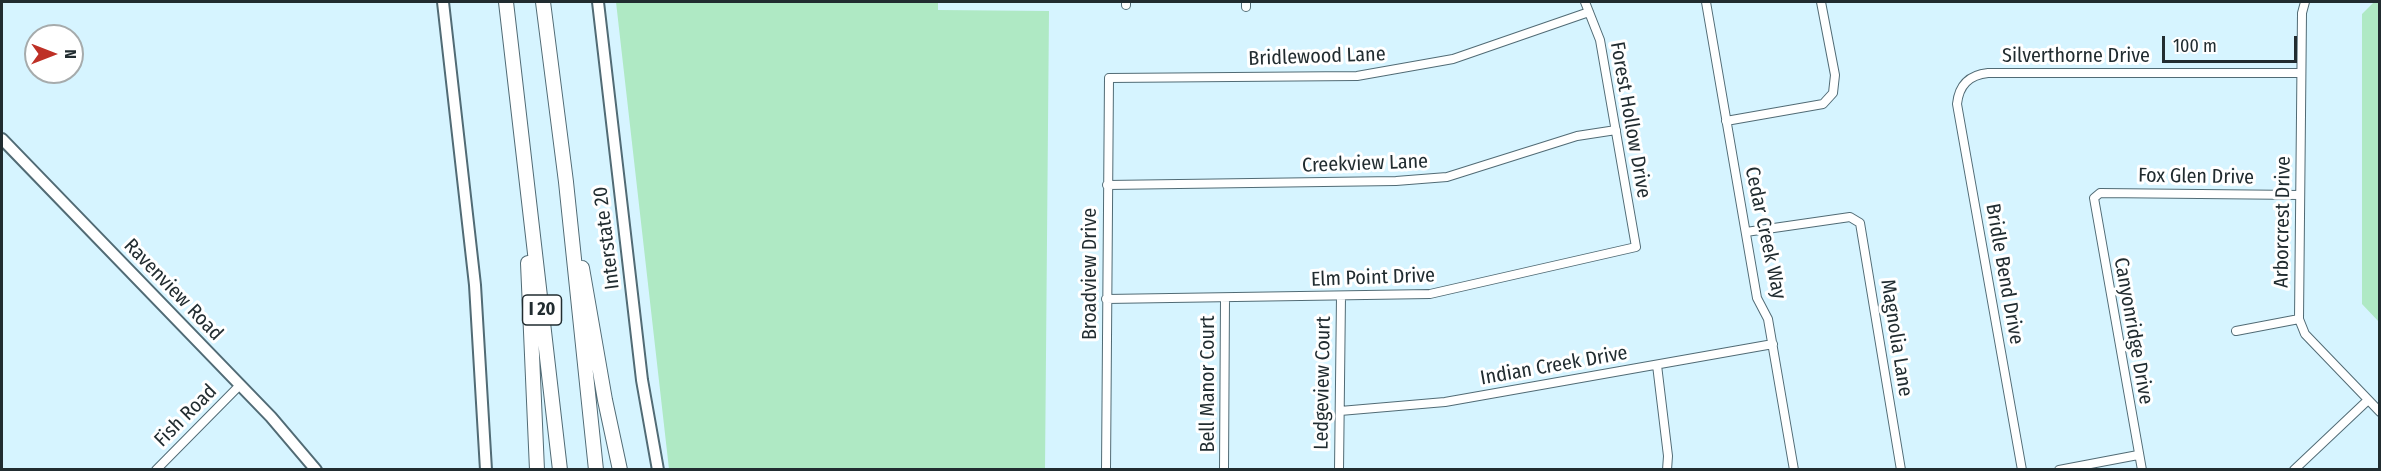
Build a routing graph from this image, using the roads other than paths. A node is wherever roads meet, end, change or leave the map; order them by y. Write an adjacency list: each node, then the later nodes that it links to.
1 (444, 2): 37 (main road)
2 (506, 2): 16 (highway, I 20)
3 (543, 2): 17 (highway, I 20)
4 (598, 2): 42 (main road, Interstate 20)
5 (1585, 2): 9 (street, Forest Hollow Drive)
6 (1706, 2): 13 (street, Cedar Creek Way)
7 (1821, 2): 13 (street)
8 (2306, 2): 10 (street, Arborcrest Drive)
9 (1589, 12): 11 (street, Bridlewood Lane); 14 (street, Forest Hollow Drive)
10 (2301, 73): 12 (street, Silverthorne Drive); 19 (street, Arborcrest Drive)
11 (1108, 78): 18 (street, Broadview Drive)
12 (1962, 85): 49 (street, Bridle Bend Drive)
13 (1726, 121): 21 (street, Cedar Creek Way)
14 (1616, 130): 18 (street, Creekview Lane); 22 (street, Forest Hollow Drive)
15 (2, 139): 30 (main road, Ravenview Road)
16 (523, 150): 38 (highway); 39 (highway, I 20)
17 (566, 182): 40 (highway, I 20); 41 (highway)
18 (1107, 185): 25 (street, Broadview Drive)
19 (2300, 195): 20 (street, Fox Glen Drive); 26 (street, Arborcrest Drive)
20 (2094, 198): 34 (street, Canyonridge Drive)
21 (1746, 232): 28 (street, Cedar Creek Way); 48 (street, Magnolia Lane)
22 (1636, 247): 23 (street, Elm Point Drive)
23 (1341, 296): 24 (street, Elm Point Drive); 32 (street, Ledgeview Court)
24 (1225, 298): 25 (street, Elm Point Drive); 44 (street, Bell Manor Court)
25 (1106, 299): 43 (street, Broadview Drive)
26 (2299, 319): 27 (street); 31 (street)
27 (2236, 331)
28 (1773, 344): 29 (street, Indian Creek Drive); 47 (street, Cedar Creek Way)
29 (1657, 365): 32 (street, Indian Creek Drive); 46 (street)
30 (239, 386): 35 (street, Fish Road); 36 (main road, Ravenview Road)
31 (2368, 400): 33 (street); 52 (street)
32 (1340, 411): 45 (street, Ledgeview Court)
33 (2379, 412)
34 (2138, 455): 50 (street); 51 (street, Canyonridge Drive)
35 (156, 470)
36 (316, 470)
37 (486, 470)
38 (537, 470)
39 (560, 470)
40 (596, 470)
41 (620, 470)
42 (658, 470)
43 (1106, 470)
44 (1224, 470)
45 (1339, 470)
46 (1667, 470)
47 (1794, 470)
48 (1901, 470)
49 (2022, 470)
50 (2059, 470)
51 (2142, 470)
52 (2294, 470)

